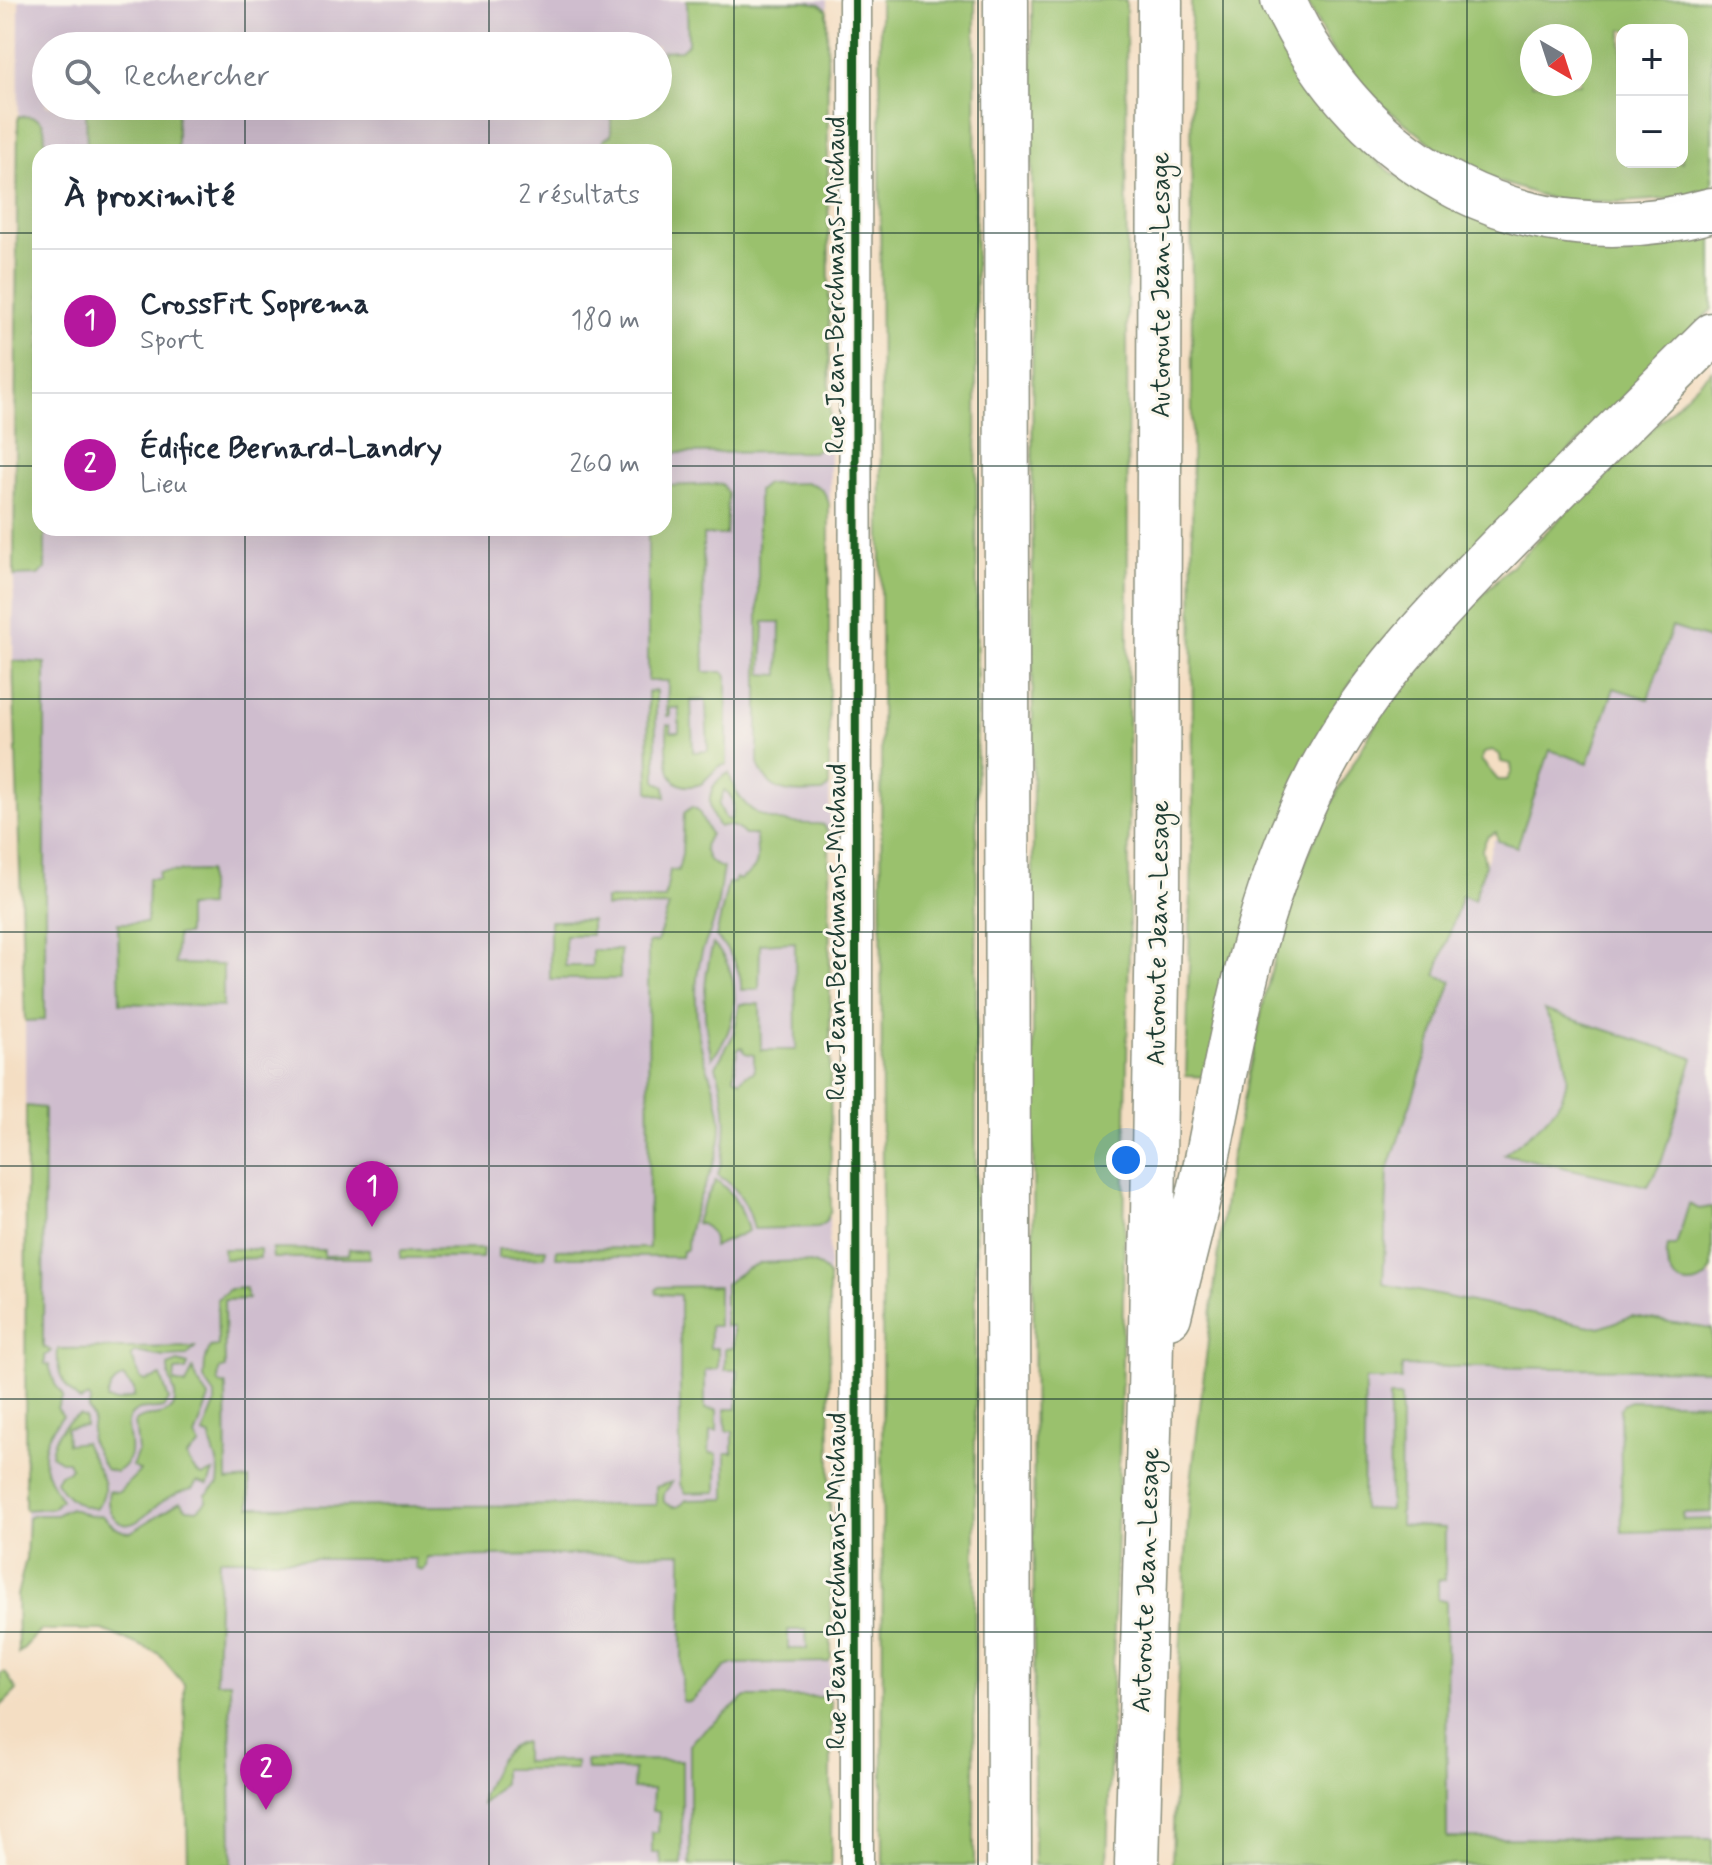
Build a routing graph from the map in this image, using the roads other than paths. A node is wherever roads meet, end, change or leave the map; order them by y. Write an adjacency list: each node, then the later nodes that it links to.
1 (855, 0): 8 (street, Rue Jean-Berchmans-Michaud)
2 (1006, 0): 9 (highway)
3 (1160, 0): 7 (highway, Autoroute Jean-Lesage)
4 (1283, 0): 5 (highway)
5 (1712, 210)
6 (1712, 335): 7 (highway)
7 (1150, 1396): 10 (highway, Autoroute Jean-Lesage)
8 (857, 1865)
9 (1009, 1865)
10 (1137, 1865)

